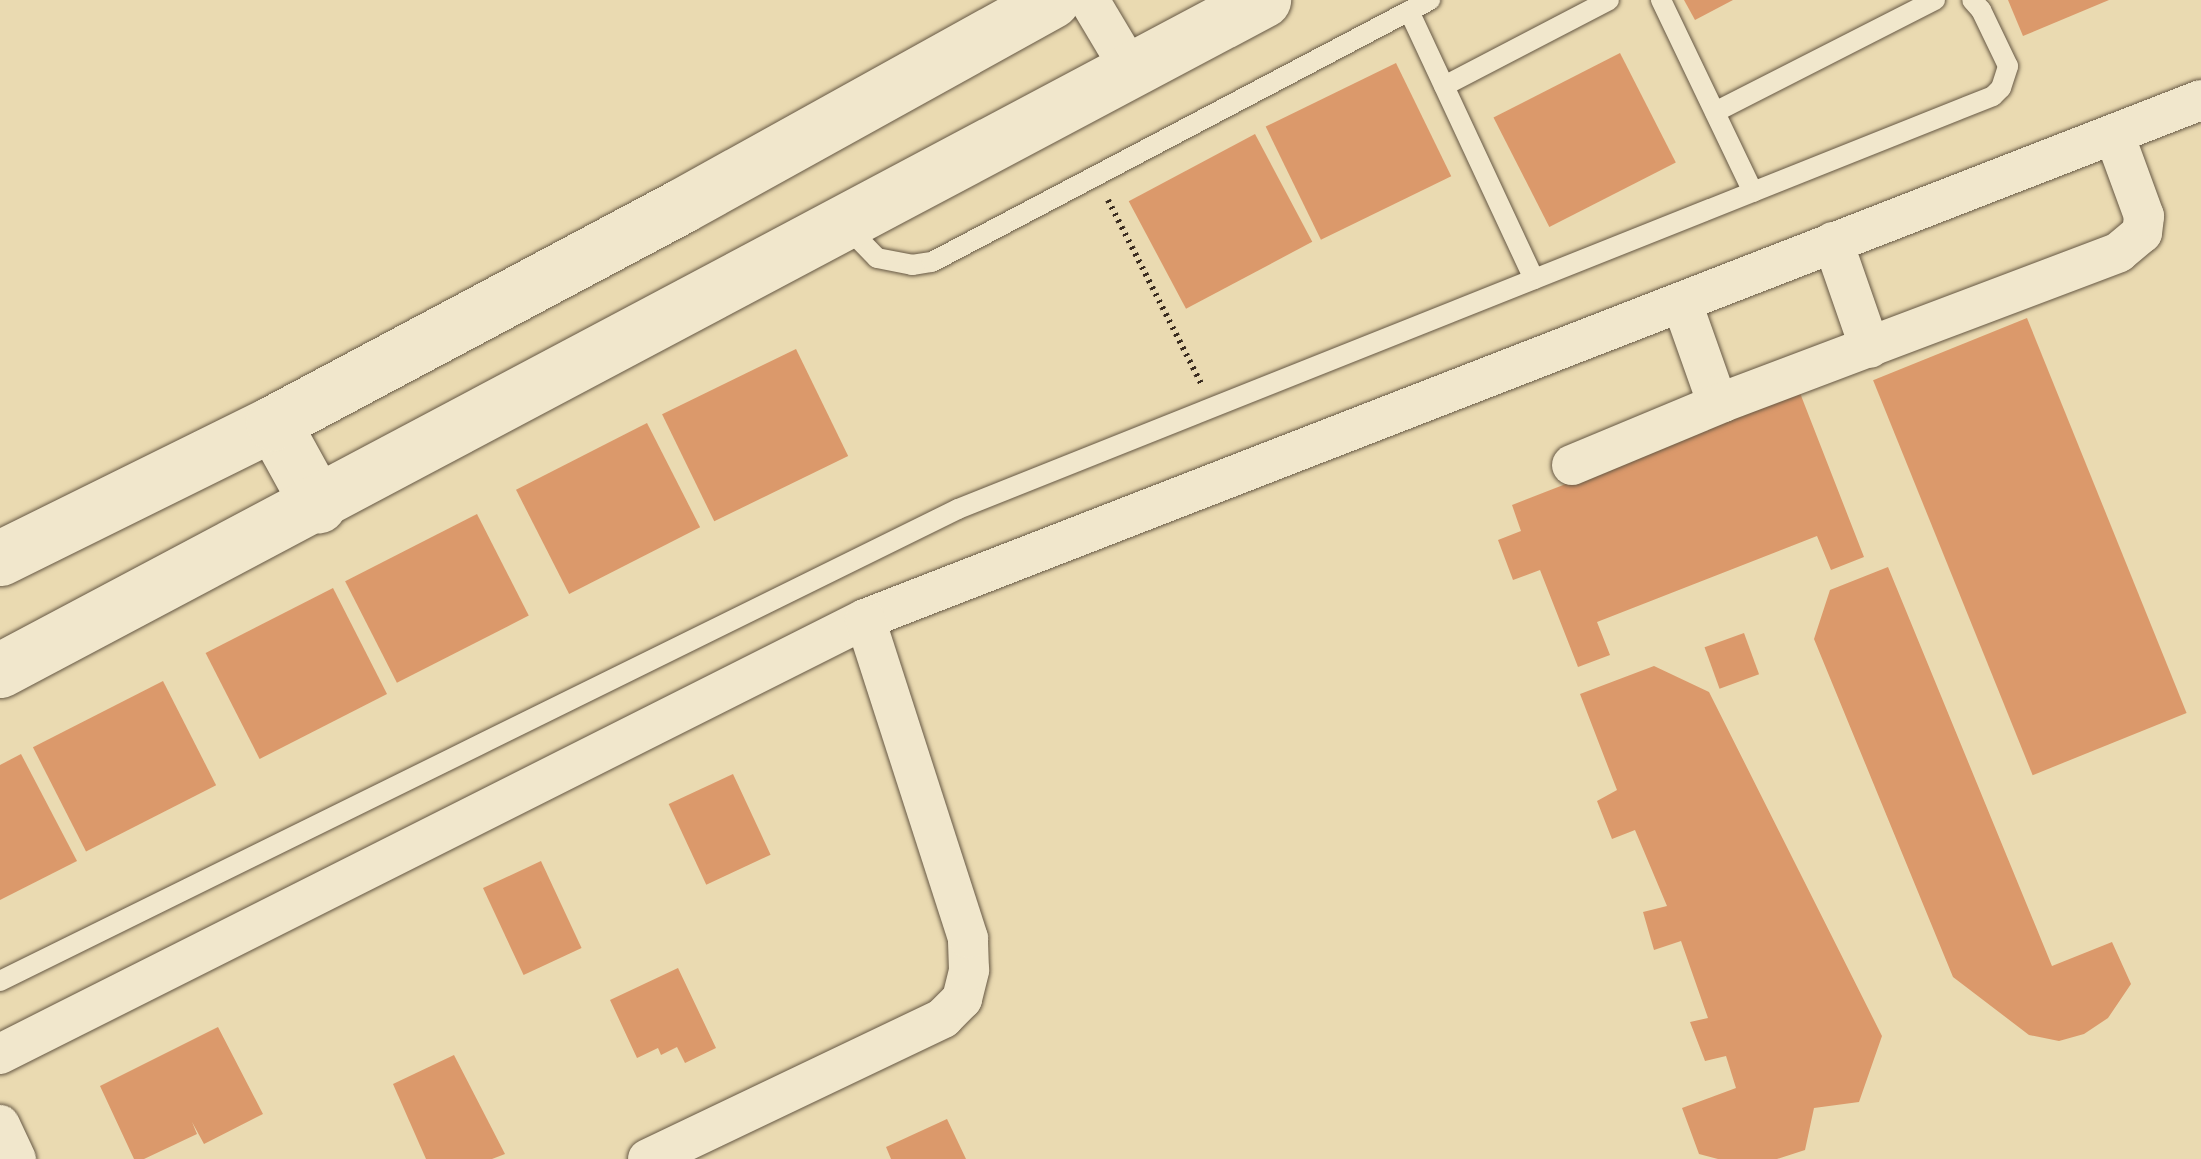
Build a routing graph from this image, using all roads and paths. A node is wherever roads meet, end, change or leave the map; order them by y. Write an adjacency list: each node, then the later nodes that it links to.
1 (1052, 0): 24 (street)
2 (1089, 0): 10 (street)
3 (1263, 0): 10 (street)
4 (1430, 0): 9 (lane)
5 (1609, 0): 11 (lane)
6 (1661, 0): 13 (lane)
7 (1935, 0): 13 (lane)
8 (1972, 0): 16 (lane)
9 (1409, 11): 11 (lane); 15 (lane)
10 (1132, 72): 17 (street)
11 (1444, 86): 19 (lane)
12 (2201, 100): 14 (street)
13 (1715, 112): 16 (lane)
14 (2114, 134): 18 (street); 21 (street)
15 (1096, 176): 17 (lane); 23 (path)
16 (1753, 192): 19 (lane)
17 (845, 225): 26 (street)
18 (1832, 242): 20 (street); 21 (street)
19 (1534, 279): 23 (lane)
20 (1682, 303): 22 (street); 28 (street)
21 (1870, 348): 22 (street)
22 (1723, 402): 25 (street)
23 (1213, 407): 30 (lane)
24 (272, 423): 26 (street); 27 (street)
25 (1572, 466)
26 (318, 505): 29 (street)
27 (0, 558)
28 (866, 619): 31 (street); 34 (street)
29 (0, 670)
30 (0, 981)
31 (0, 1054)
32 (0, 1125): 33 (street)
33 (16, 1159)
34 (648, 1159)

